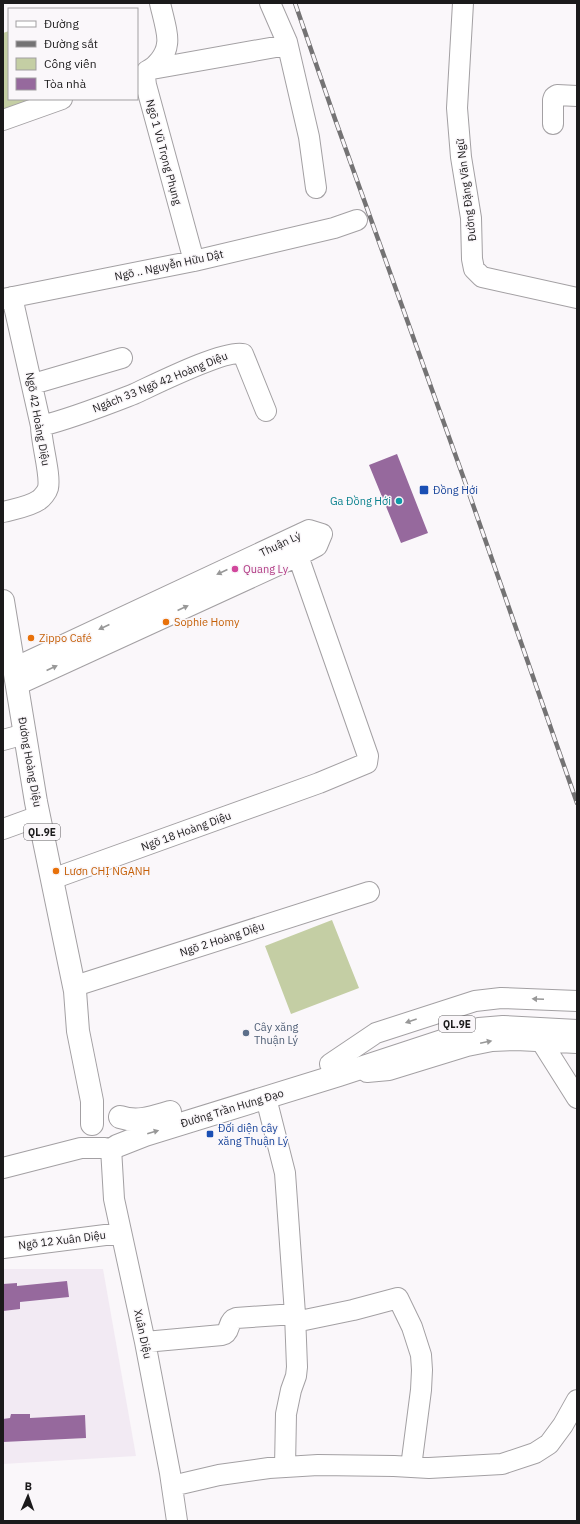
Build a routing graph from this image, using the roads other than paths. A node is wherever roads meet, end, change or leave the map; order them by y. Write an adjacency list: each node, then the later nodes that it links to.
1 (160, 3): 5 (street)
2 (270, 3): 4 (street)
3 (463, 3): 14 (street, Đường Đặng Văn Ngữ)
4 (287, 45): 5 (street); 10 (street)
5 (145, 72): 12 (street, Ngõ 1 Vũ Trọng Phụng)
6 (577, 96): 9 (street)
7 (59, 100): 8 (street)
8 (3, 120)
9 (553, 124)
10 (316, 188)
11 (358, 220): 12 (street, Ngõ .. Nguyễn Hữu Dật)
12 (194, 261): 13 (street, Ngõ .. Nguyễn Hữu Dật)
13 (8, 298): 16 (street, Ngõ 42 Hoàng Diệu)
14 (577, 298)
15 (122, 358): 16 (street)
16 (33, 384): 18 (street, Ngõ 42 Hoàng Diệu)
17 (266, 411): 18 (street, Ngách 33 Ngõ 42 Hoàng Diệu)
18 (41, 426): 19 (street, Ngõ 42 Hoàng Diệu)
19 (3, 512)
20 (298, 556): 23 (street, Thuận Lý, one-way to 20); 23 (street, Thuận Lý, one-way to 23); 28 (street, Ngõ 18 Hoàng Diệu)
21 (3, 601): 22 (main road, Đường Hoàng Diệu / QL.9E)
22 (6, 643): 23 (main road, Đường Hoàng Diệu / QL.9E)
23 (15, 677): 24 (main road, Đường Hoàng Diệu / QL.9E)
24 (25, 734): 25 (street); 26 (main road, Đường Hoàng Diệu / QL.9E)
25 (3, 740)
26 (39, 816): 27 (street); 28 (main road, Đường Hoàng Diệu / QL.9E)
27 (3, 829)
28 (52, 879): 30 (main road, Đường Hoàng Diệu / QL.9E)
29 (369, 892): 30 (street, Ngõ 2 Hoàng Diệu)
30 (75, 989): 39 (main road, Đường Hoàng Diệu / QL.9E); 40 (main road, Đường Hoàng Diệu / QL.9E)
31 (577, 1001): 36 (street, one-way to 36)
32 (577, 1020): 36 (main road, QL.9E)
33 (577, 1031): 36 (main road, QL.9E)
34 (541, 1041): 35 (street); 36 (street, one-way to 34); 38 (street)
35 (577, 1043)
36 (339, 1068): 37 (main road, Đường Trần Hưng Đạo / QL.9E); 39 (main road, QL.9E)
37 (266, 1098): 41 (main road, Đường Trần Hưng Đạo / QL.9E, one-way to 37); 46 (street)
38 (577, 1098)
39 (118, 1115): 40 (main road); 41 (main road)
40 (91, 1127): 41 (main road); 42 (street)
41 (111, 1147): 42 (street); 44 (street, Xuân Diệu)
42 (52, 1154): 43 (street)
43 (3, 1168)
44 (121, 1233): 45 (street, Ngõ 12 Xuân Diệu); 47 (street, Xuân Diệu)
45 (3, 1248)
46 (295, 1318): 47 (street); 49 (street); 50 (street)
47 (145, 1342): 51 (street, Xuân Diệu)
48 (577, 1400): 50 (street)
49 (285, 1467): 50 (street); 51 (street)
50 (411, 1467)
51 (172, 1486): 52 (street, Xuân Diệu)
52 (177, 1521)

